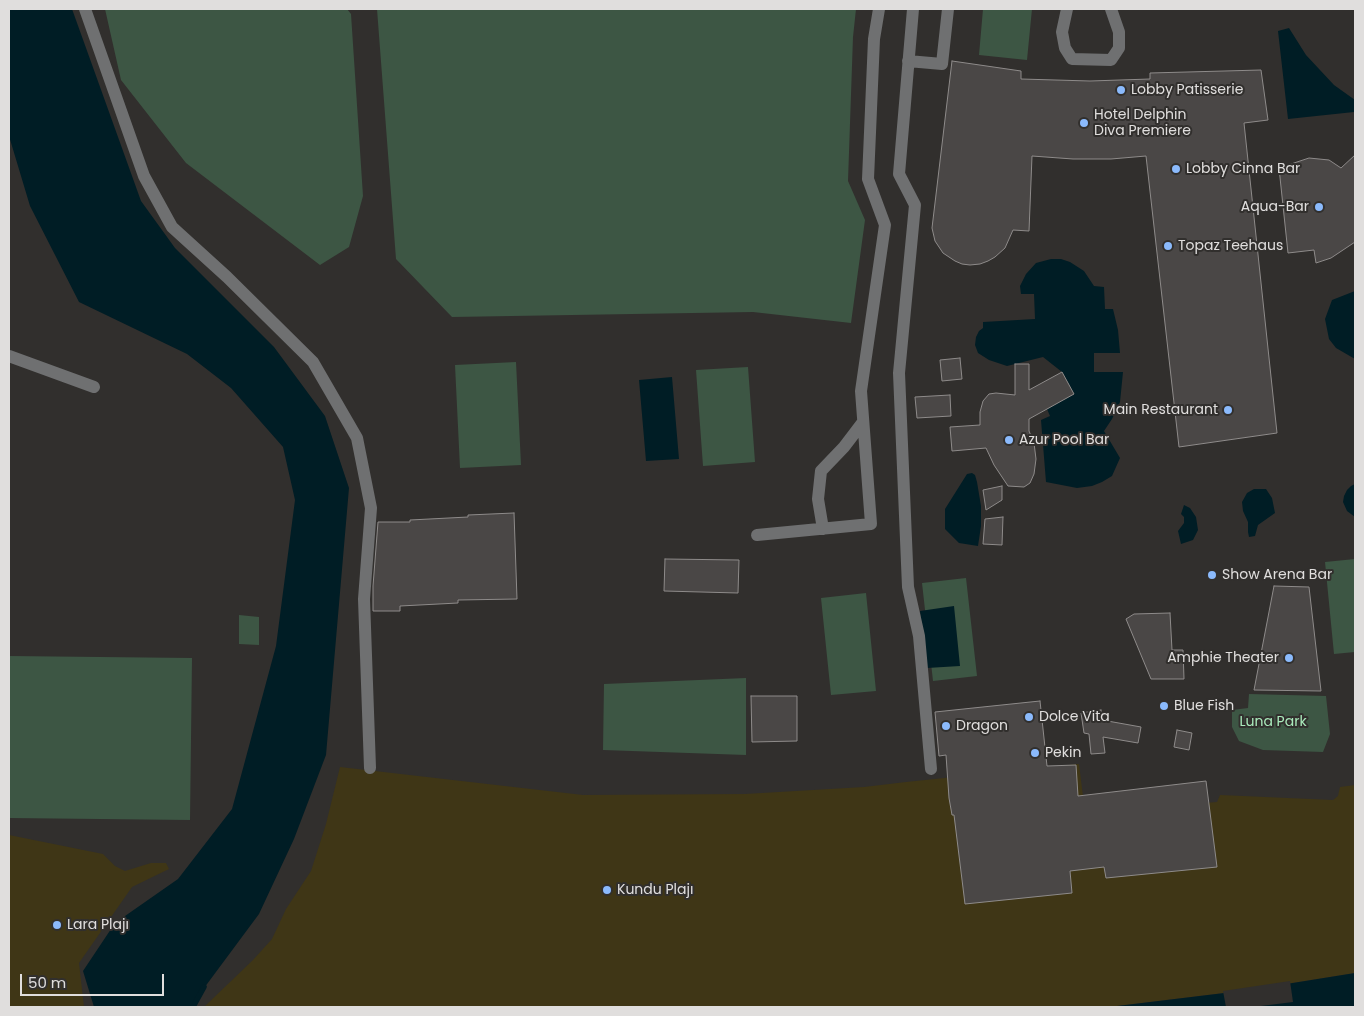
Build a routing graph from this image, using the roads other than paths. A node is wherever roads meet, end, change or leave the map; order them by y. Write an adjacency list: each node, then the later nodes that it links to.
1 (85, 9): 13 (street)
2 (879, 9): 10 (street)
3 (913, 9): 7 (street)
4 (948, 9): 7 (street)
5 (1067, 9): 6 (street)
6 (1111, 9)
7 (908, 61): 14 (street)
8 (9, 356): 9 (street)
9 (94, 387)
10 (863, 422): 11 (street); 11 (street)
11 (823, 529): 12 (street)
12 (757, 535)
13 (370, 768)
14 (931, 769)

